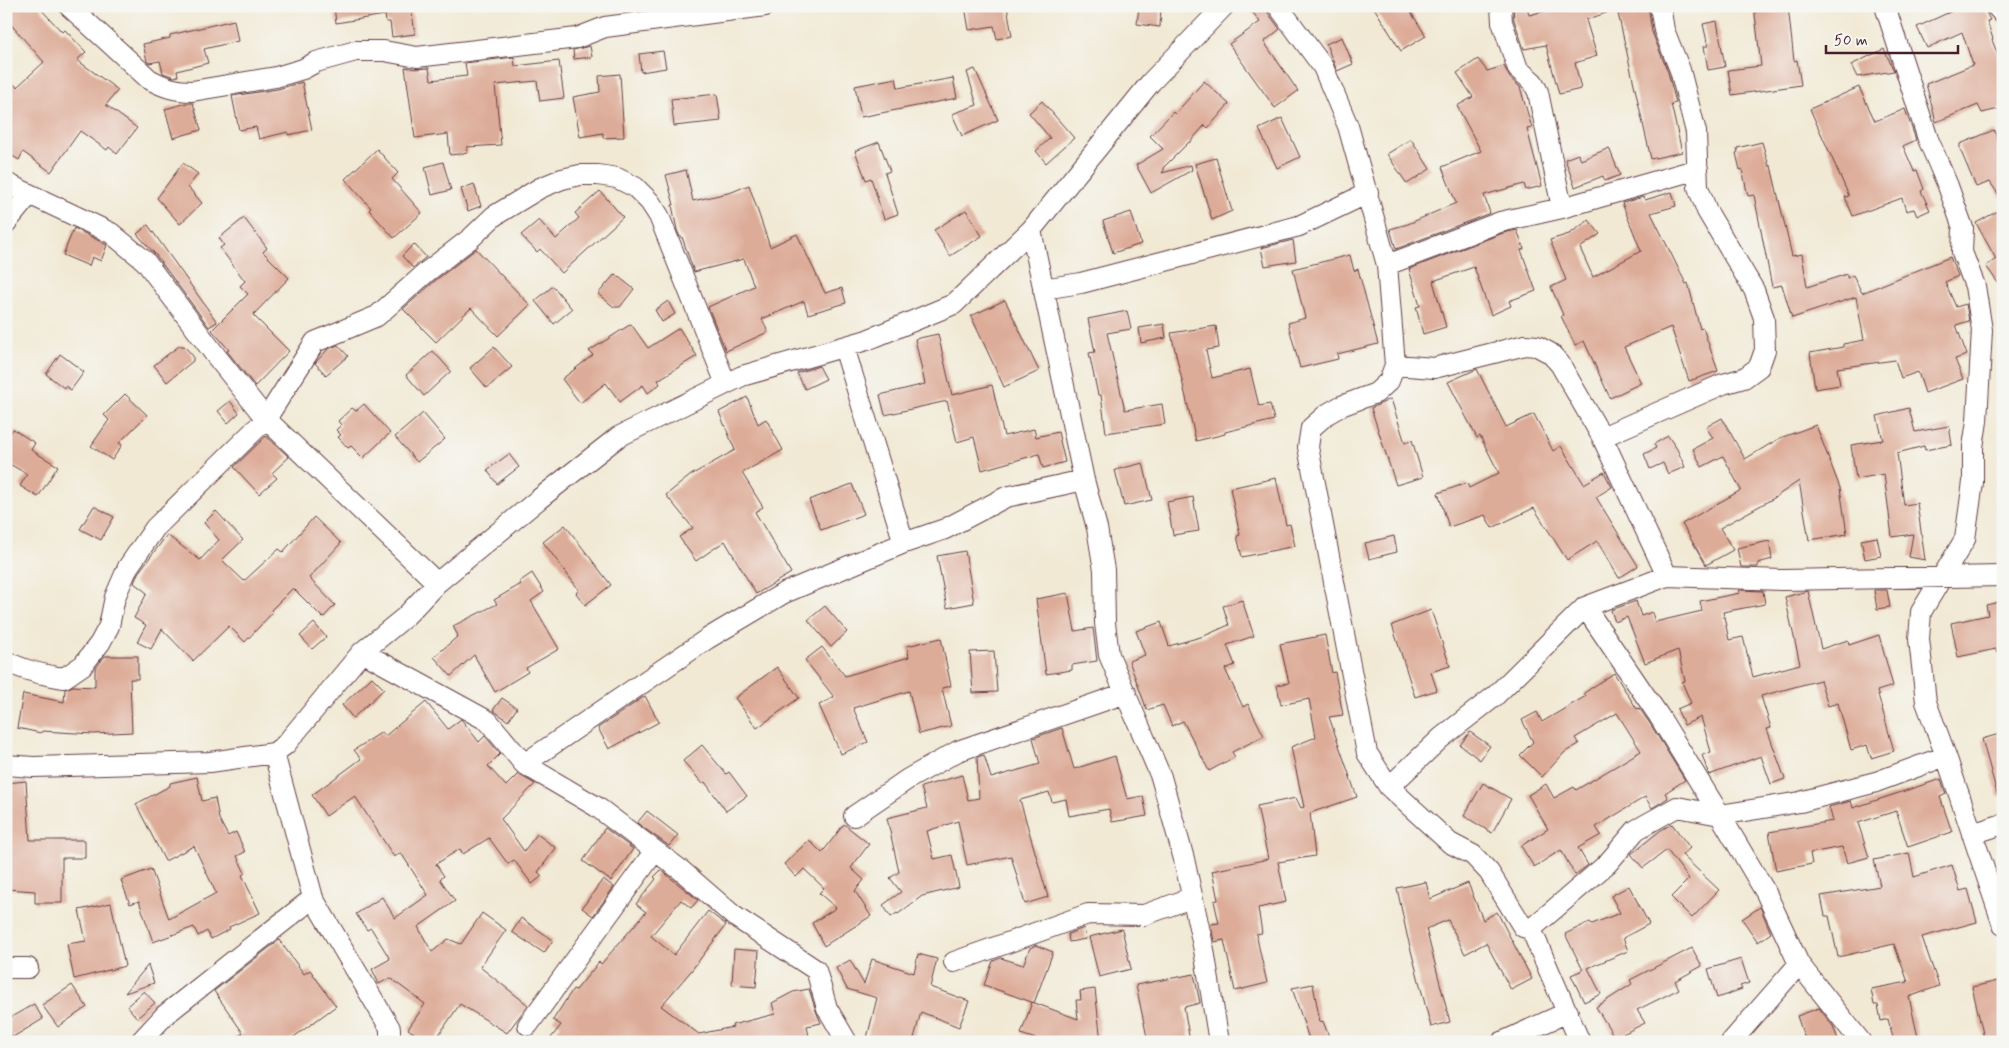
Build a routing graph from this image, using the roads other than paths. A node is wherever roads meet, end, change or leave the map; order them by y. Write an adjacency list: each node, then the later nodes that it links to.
1 (69, 6): 2 (street)
2 (765, 6)
3 (1224, 6): 16 (street)
4 (1278, 6): 12 (street)
5 (1501, 6): 14 (street)
6 (1660, 6): 10 (street)
7 (1885, 6): 27 (street)
8 (1996, 6): 9 (street)
9 (2003, 14)
10 (1698, 169): 14 (street); 23 (street)
11 (6, 182): 13 (street)
12 (1368, 193): 17 (street); 18 (street)
13 (29, 195): 15 (street); 22 (street)
14 (1562, 208): 17 (street)
15 (6, 223)
16 (1031, 230): 18 (street); 19 (street)
17 (1387, 265): 20 (street)
18 (1043, 289): 24 (street)
19 (844, 347): 21 (street); 25 (street)
20 (1395, 365): 23 (street); 38 (street)
21 (726, 384): 22 (street); 29 (street)
22 (266, 419): 29 (street); 32 (street)
23 (1602, 437): 26 (street)
24 (1084, 480): 25 (street); 33 (street)
25 (904, 543): 36 (street)
26 (1667, 576): 27 (street); 30 (street)
27 (1943, 576): 28 (street); 35 (street)
28 (2003, 576)
29 (438, 583): 31 (street)
30 (1585, 607): 38 (street); 39 (street)
31 (362, 652): 34 (street); 36 (street)
32 (6, 661)
33 (1126, 693): 40 (street); 45 (street)
34 (274, 753): 37 (street); 44 (street)
35 (1946, 756): 39 (street); 42 (street)
36 (524, 764): 43 (street)
37 (6, 765)
38 (1389, 787): 47 (street)
39 (1720, 815): 47 (street); 49 (street)
40 (854, 816)
41 (2003, 824): 42 (street)
42 (1972, 834): 46 (street)
43 (654, 852): 53 (street); 56 (street)
44 (313, 898): 54 (street); 55 (street)
45 (1191, 898): 48 (street); 57 (street)
46 (2003, 925)
47 (1531, 929): 52 (street)
48 (954, 962)
49 (1799, 964): 60 (street); 61 (street)
50 (6, 968): 51 (street)
51 (28, 968)
52 (1568, 1012): 58 (street); 59 (street)
53 (528, 1025)
54 (140, 1042)
55 (390, 1042)
56 (847, 1042)
57 (1219, 1042)
58 (1502, 1042)
59 (1580, 1042)
60 (1731, 1042)
61 (1861, 1042)

